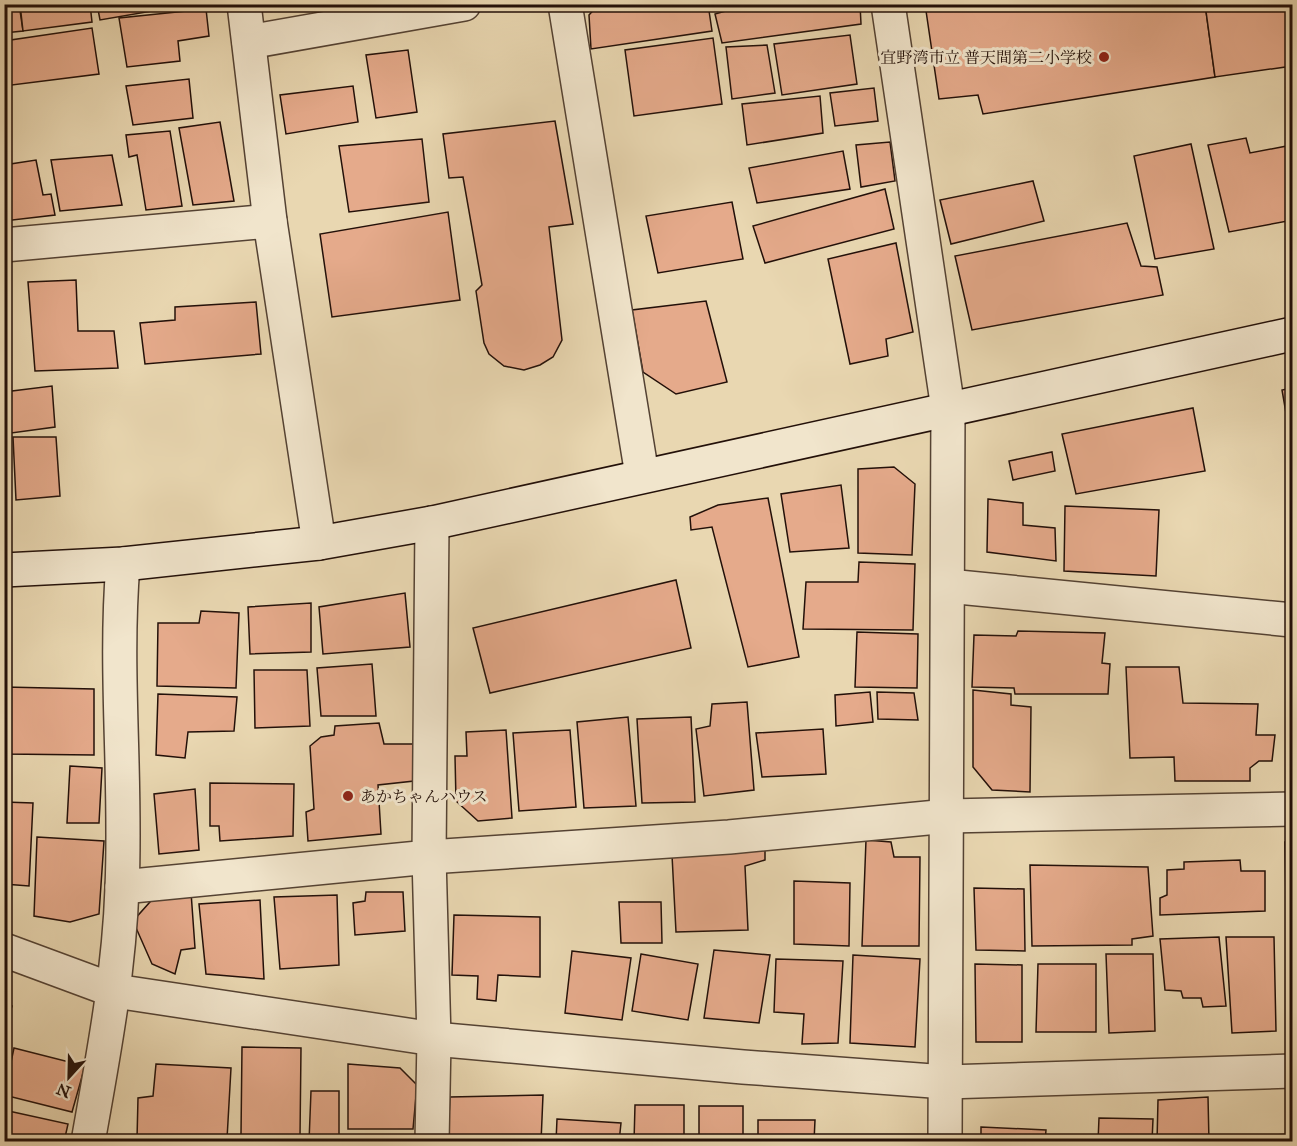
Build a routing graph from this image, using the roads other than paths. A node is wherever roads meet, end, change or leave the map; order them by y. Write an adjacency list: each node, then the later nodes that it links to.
1 (244, 4): 5 (street)
2 (464, 4): 5 (street)
3 (565, 4): 10 (street)
4 (888, 4): 9 (street)
5 (249, 42): 6 (street)
6 (270, 221): 7 (street); 12 (street)
7 (4, 245)
8 (1293, 334): 9 (street)
9 (948, 409): 10 (street); 15 (street)
10 (642, 475): 11 (street)
11 (432, 523): 12 (street); 19 (street)
12 (319, 543): 13 (street)
13 (123, 564): 14 (street); 20 (street)
14 (4, 570)
15 (948, 586): 16 (street); 18 (street)
16 (1293, 620)
17 (1293, 809): 18 (street)
18 (948, 816): 19 (street); 25 (street)
19 (429, 857): 20 (street); 23 (street)
20 (122, 887): 22 (street)
21 (4, 950): 22 (street)
22 (115, 991): 23 (street); 26 (street)
23 (434, 1039): 25 (street); 27 (street)
24 (1293, 1071): 25 (street)
25 (946, 1082): 28 (street)
26 (88, 1142)
27 (432, 1142)
28 (945, 1142)

